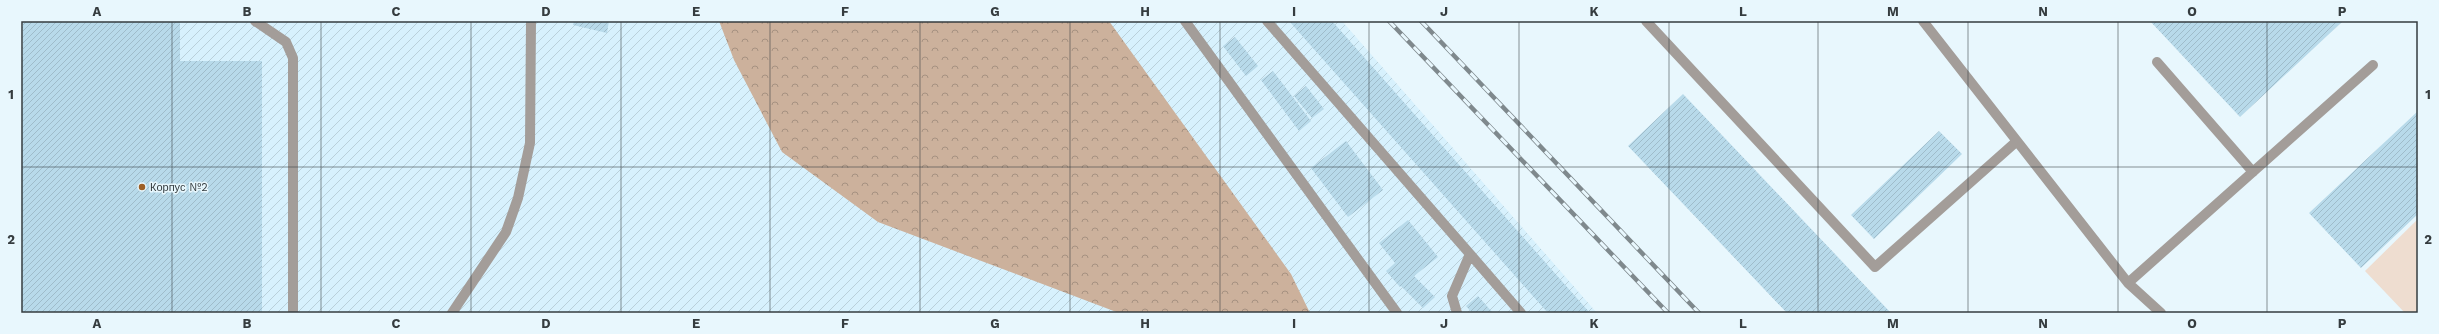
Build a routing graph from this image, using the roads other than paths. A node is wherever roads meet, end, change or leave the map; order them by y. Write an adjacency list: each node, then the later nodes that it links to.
1 (255, 21): 13 (lane)
2 (531, 21): 14 (lane)
3 (1185, 21): 15 (lane)
4 (1267, 21): 11 (lane)
5 (1646, 21): 9 (lane)
6 (1923, 21): 9 (lane)
7 (2157, 62): 10 (lane)
8 (2373, 65): 10 (lane)
9 (2017, 141): 12 (lane)
10 (2253, 172): 12 (lane)
11 (1470, 254): 16 (lane); 17 (lane)
12 (2128, 283): 18 (lane)
13 (293, 313)
14 (452, 313)
15 (1397, 313)
16 (1457, 313)
17 (1521, 313)
18 (2161, 313)

